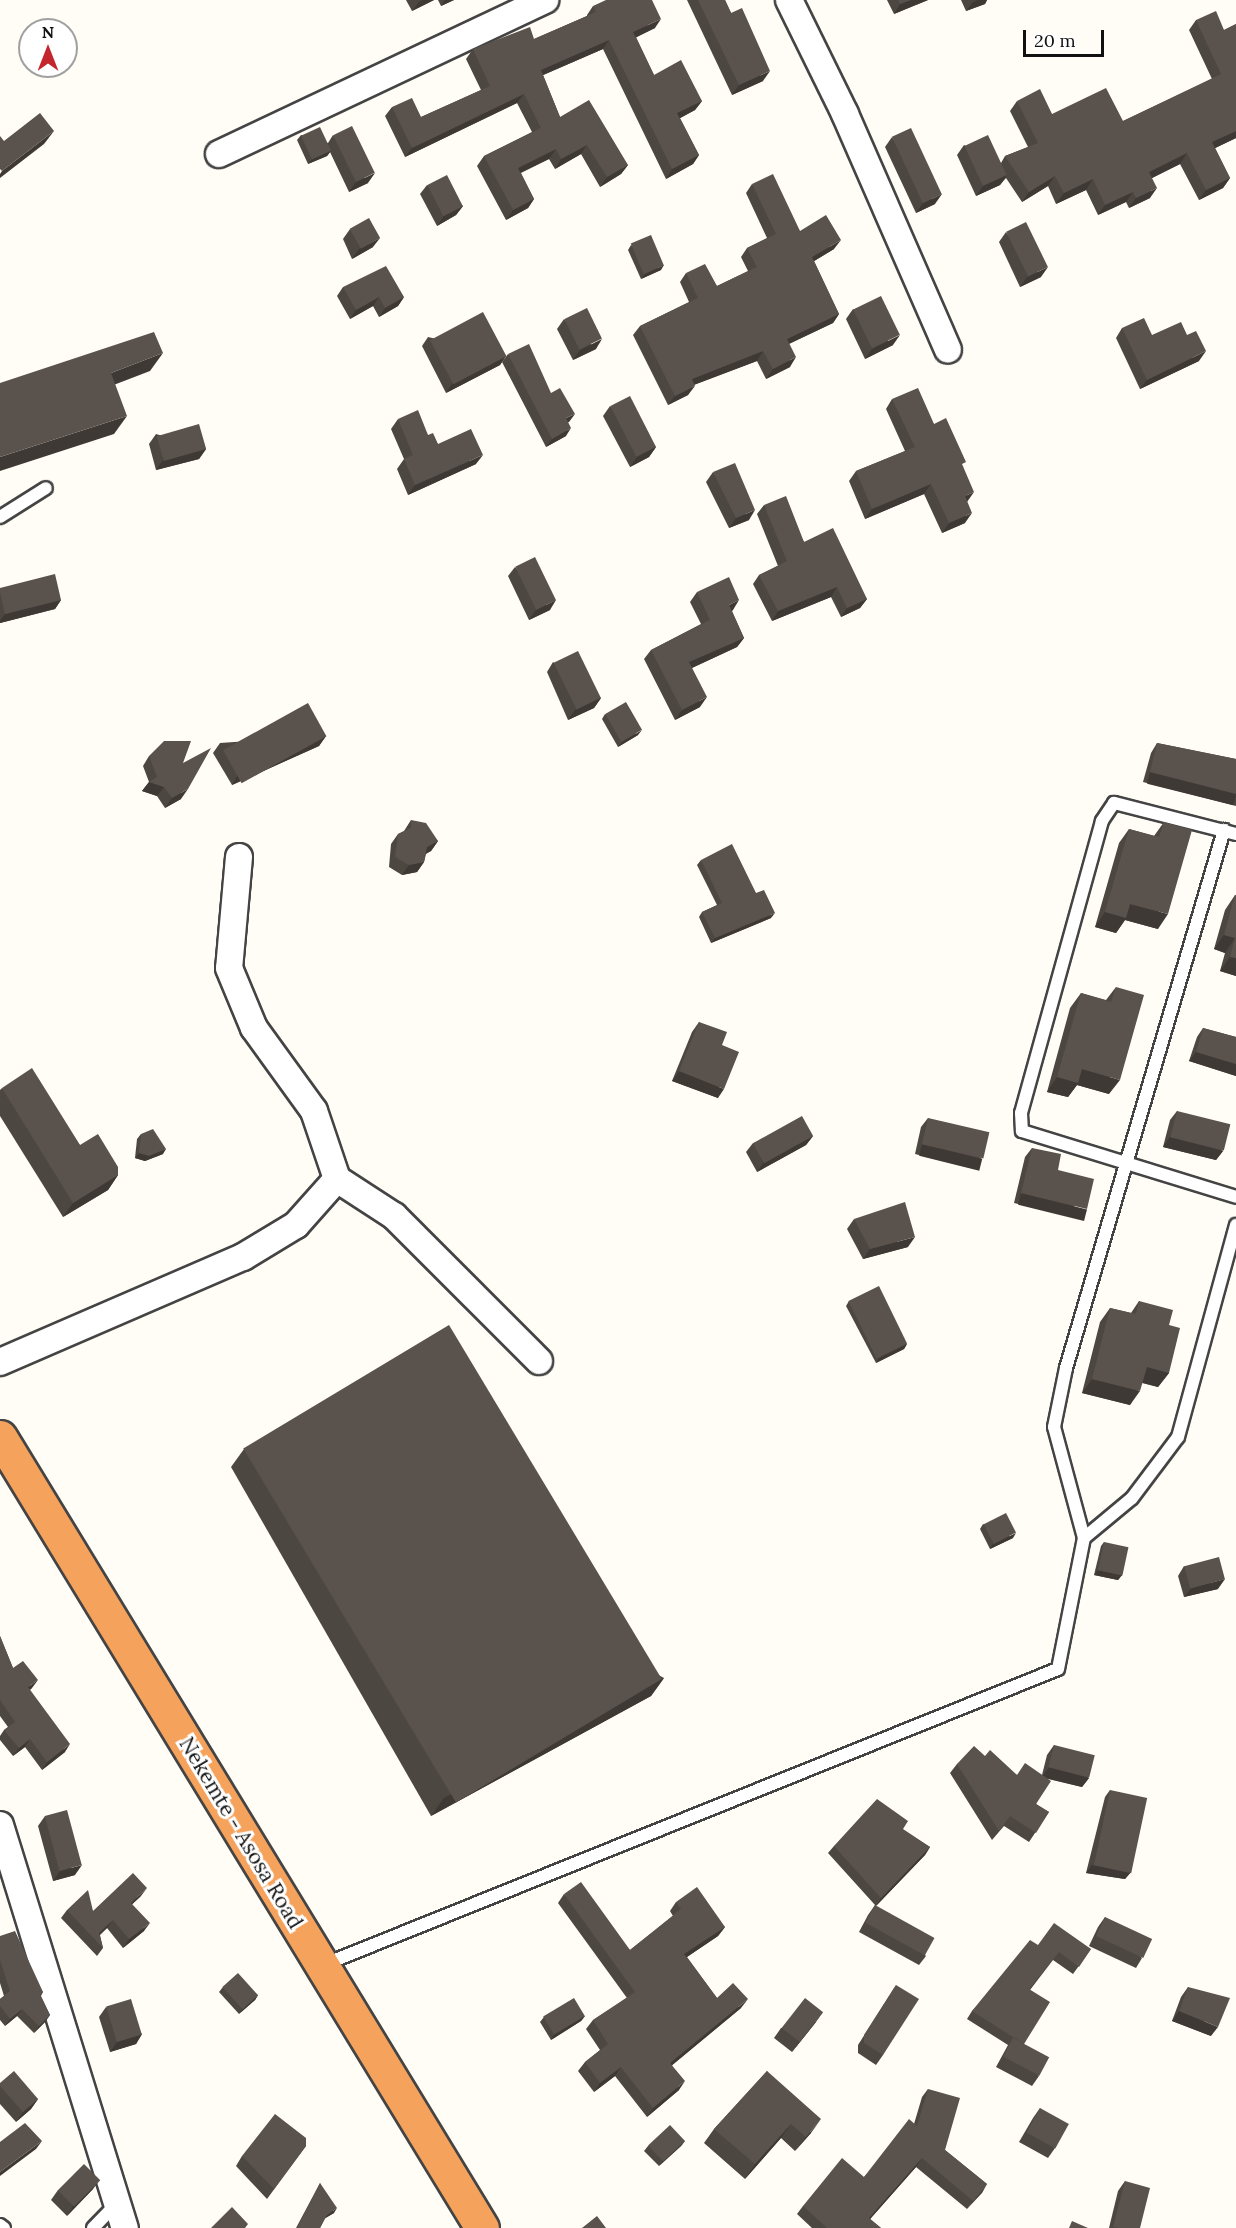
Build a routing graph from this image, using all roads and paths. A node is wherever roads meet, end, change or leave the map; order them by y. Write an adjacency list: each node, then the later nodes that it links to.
1 (545, 0): 3 (street)
2 (789, 0): 4 (street)
3 (219, 154)
4 (948, 350)
5 (46, 488): 6 (lane)
6 (0, 516)
7 (1230, 832): 9 (lane); 9 (lane)
8 (239, 858): 10 (street)
9 (1130, 1165): 11 (lane); 16 (lane)
10 (337, 1179): 13 (street); 14 (street)
11 (1236, 1197)
12 (1236, 1225): 16 (lane)
13 (539, 1361)
14 (0, 1362)
15 (0, 1437): 18 (highway, Nekemte - Asosa Road)
16 (1084, 1538): 18 (lane)
17 (0, 1825): 19 (street)
18 (322, 1965): 24 (highway, Nekemte - Asosa Road)
19 (118, 2202): 22 (lane); 23 (street)
20 (0, 2224): 21 (lane)
21 (4, 2228)
22 (93, 2228)
23 (125, 2228)
24 (482, 2228)

